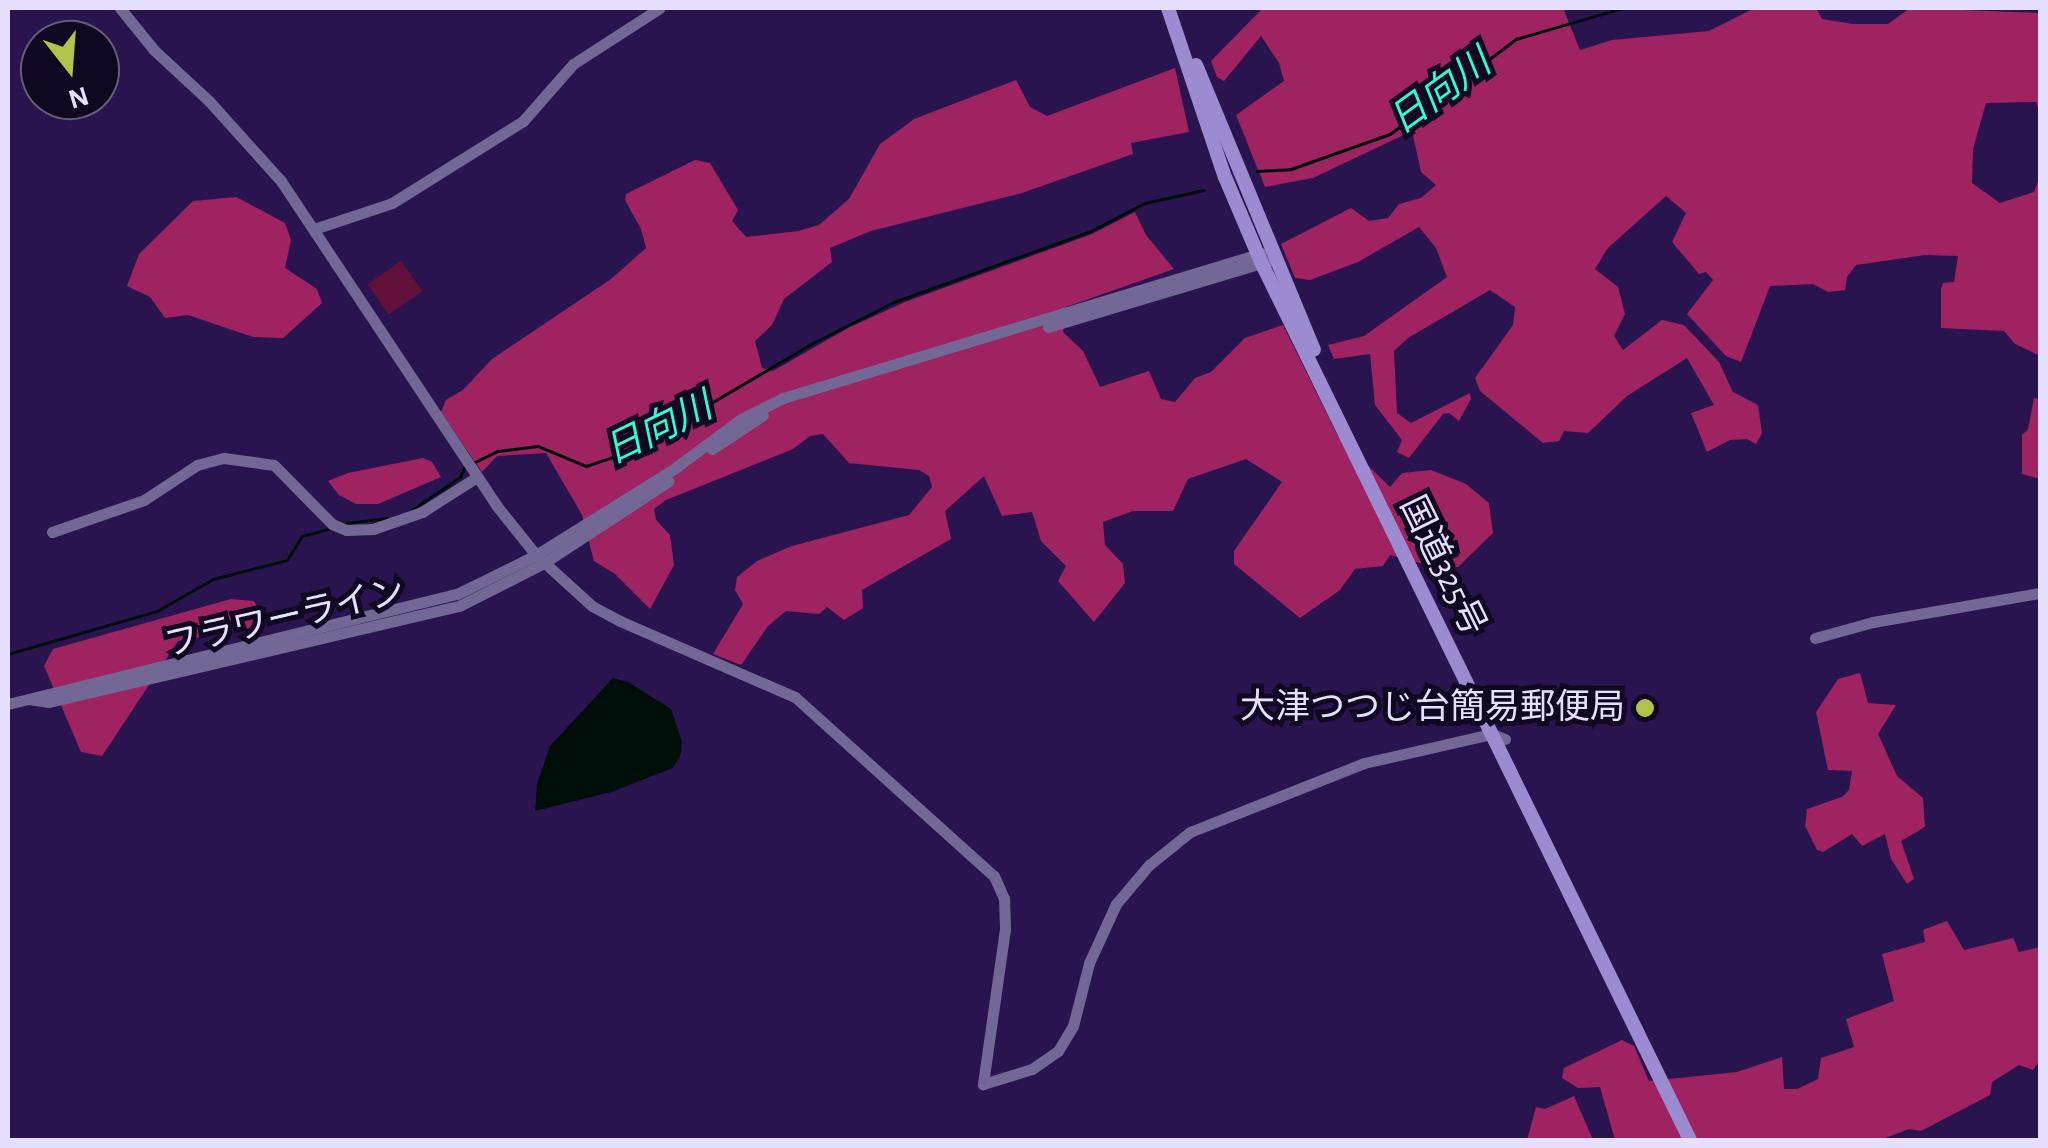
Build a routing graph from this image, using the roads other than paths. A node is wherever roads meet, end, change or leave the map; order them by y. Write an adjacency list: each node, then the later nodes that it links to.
1 (120, 8): 5 (street)
2 (660, 8): 5 (street)
3 (1168, 8): 6 (highway, 国道325号)
4 (1178, 8): 6 (highway, 国道325号)
5 (314, 230): 7 (street)
6 (1266, 257): 9 (street, フラワーライン); 13 (highway, 国道325号)
7 (472, 468): 8 (street); 9 (street)
8 (52, 532)
9 (540, 559): 12 (street, フラワーライン); 13 (street)
10 (2040, 593): 11 (street)
11 (1815, 638)
12 (8, 704)
13 (1499, 736): 14 (highway, 国道325号); 15 (highway, 国道325号)
14 (1690, 1140)
15 (1699, 1140)

